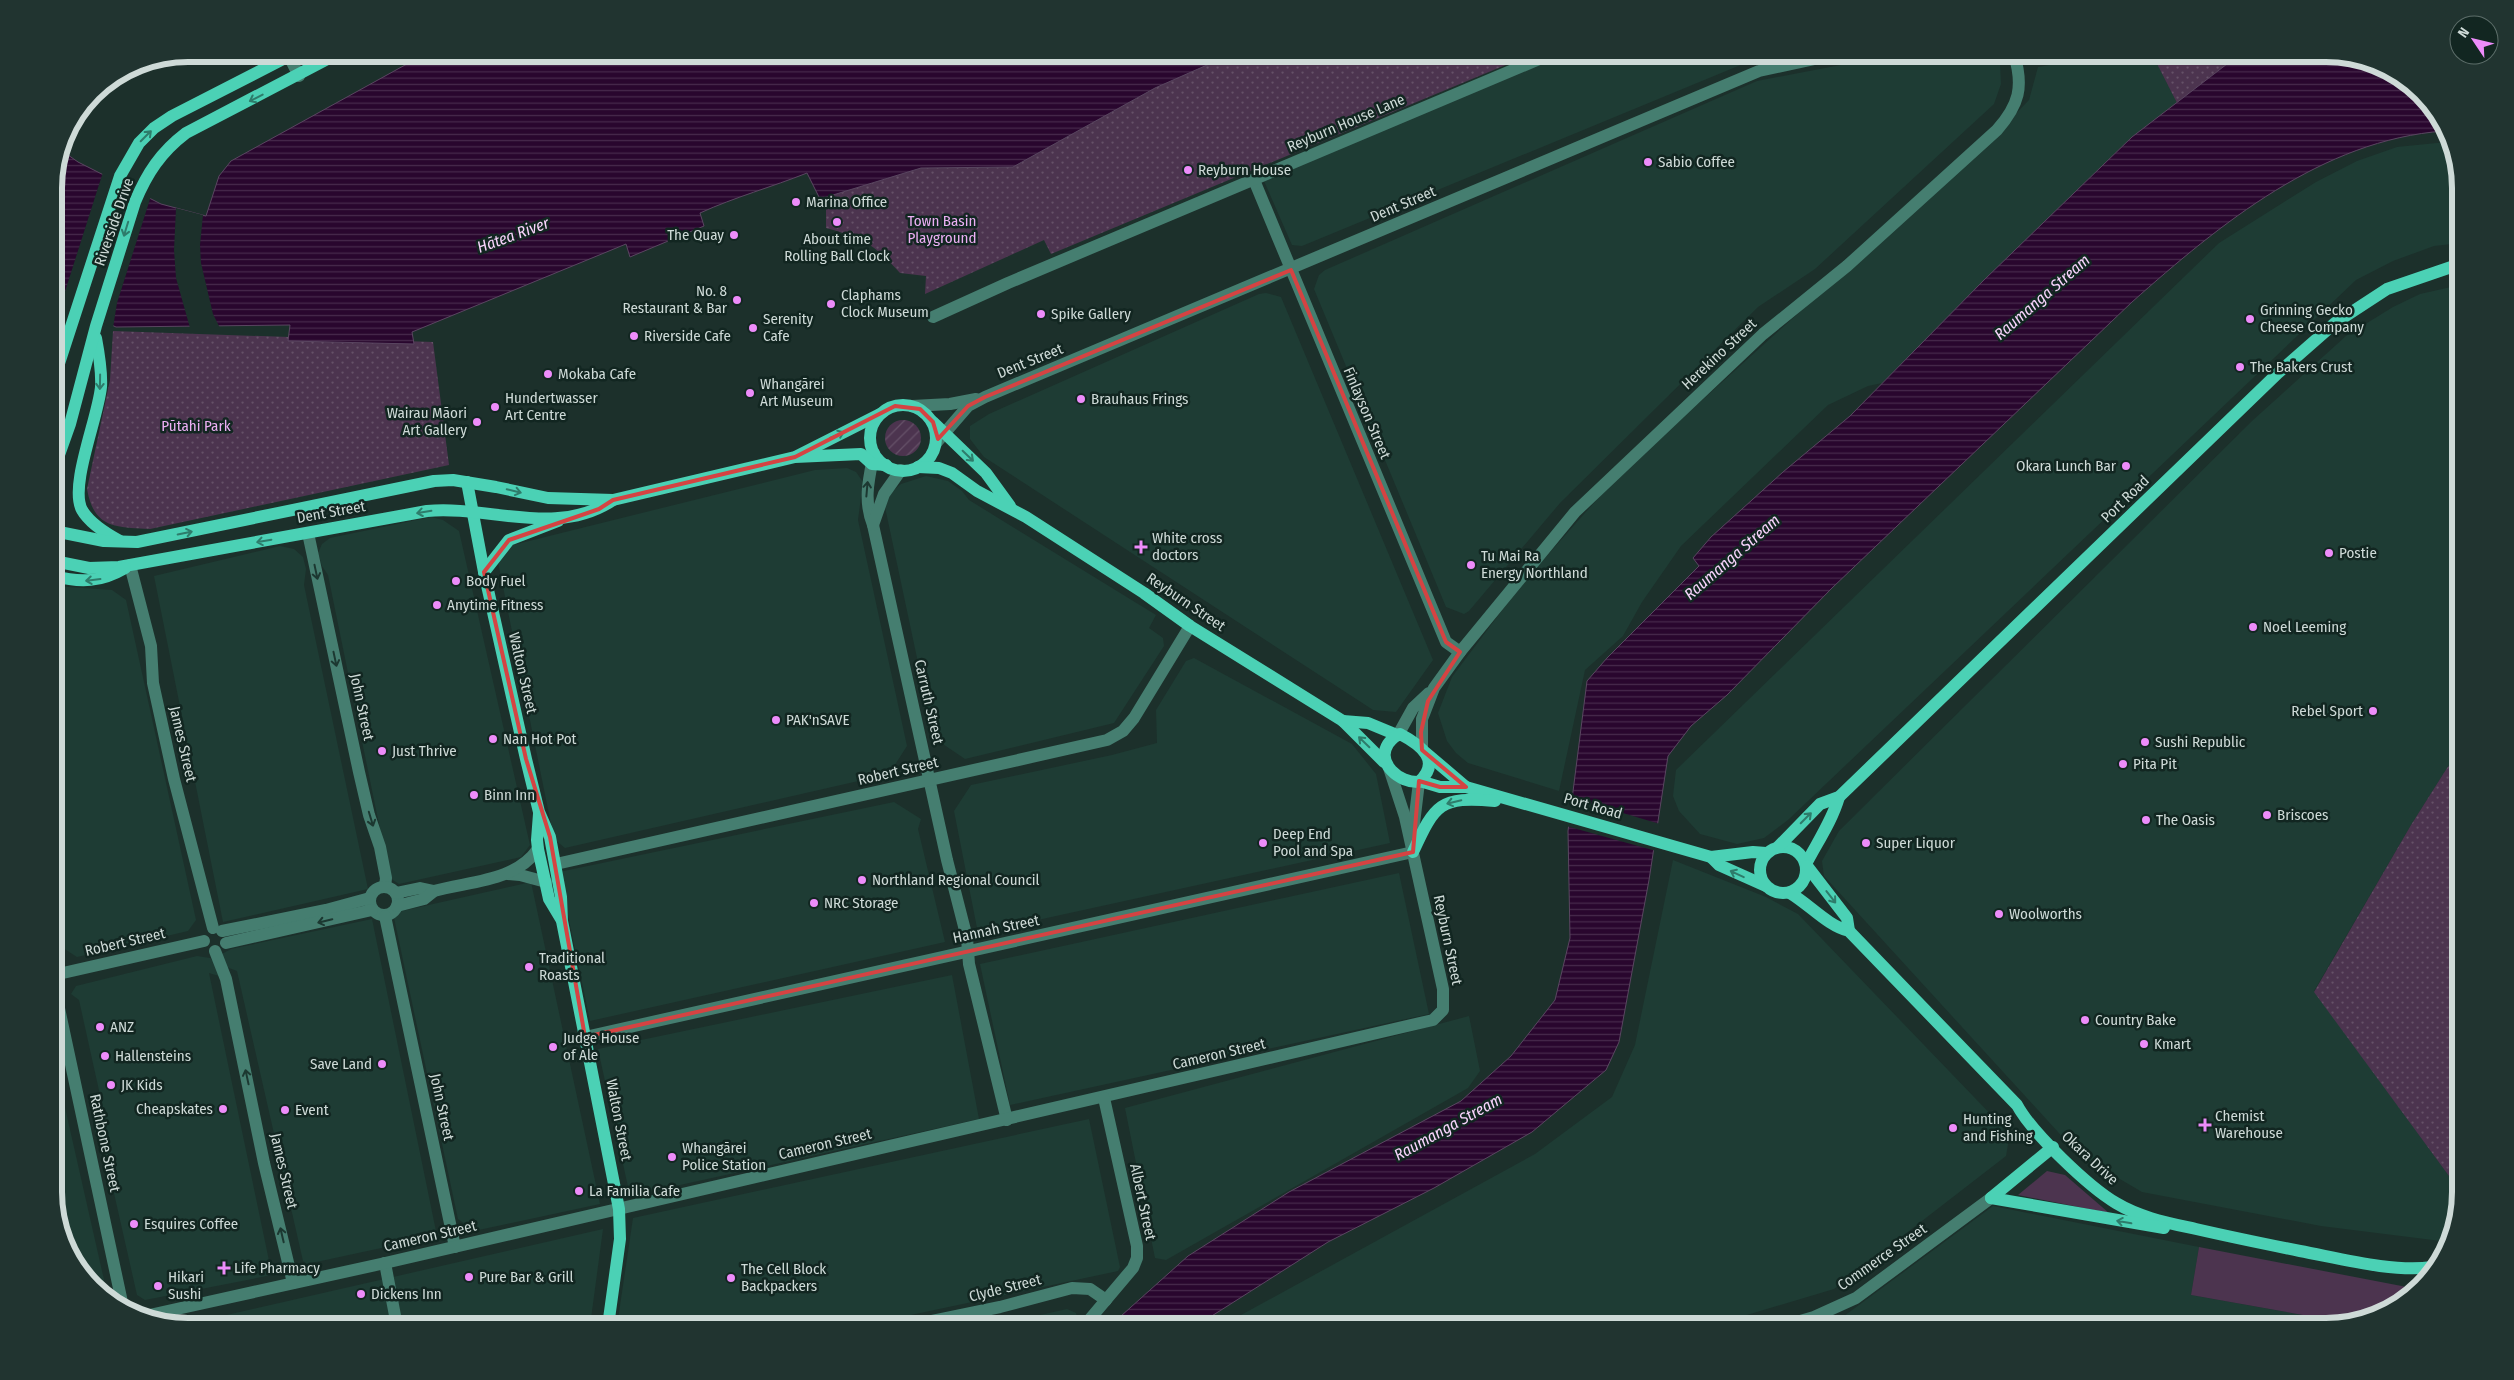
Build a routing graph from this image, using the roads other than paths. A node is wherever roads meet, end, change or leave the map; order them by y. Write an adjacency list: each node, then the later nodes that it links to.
1 (277, 62): 13 (main road, Riverside Drive, one-way to 1)
2 (293, 62): 7 (street)
3 (323, 62): 7 (main road, Riverside Drive)
4 (1532, 62): 8 (street, Reyburn House Lane)
5 (1801, 62): 10 (street, Dent Street)
6 (2016, 62): 39 (street, Herekino Street)
7 (299, 76): 12 (main road, Riverside Drive, one-way to 12)
8 (1254, 180): 10 (street, Finlayson Street); 11 (street, Reyburn House Lane)
9 (2451, 267): 48 (main road, Port Road)
10 (1292, 270): 14 (street, Dent Street); 39 (street, Finlayson Street)
11 (933, 317)
12 (96, 330): 20 (main road, Riverside Drive); 33 (main road, one-way to 33)
13 (63, 352)
14 (985, 397): 15 (street, Dent Street); 18 (street, Dent Street)
15 (912, 406): 16 (main road); 17 (main road)
16 (880, 414): 21 (main road, Dent Street, one-way to 16); 22 (main road)
17 (932, 422): 18 (main road, Reyburn Street); 19 (main road)
18 (944, 433): 19 (street, Dent Street); 27 (main road, Reyburn Street, one-way to 27)
19 (936, 443): 23 (main road)
20 (63, 444)
21 (795, 457): 22 (main road, Dent Street); 26 (main road, Dent Street)
22 (873, 458): 24 (main road); 30 (street, Carruth Street, one-way to 22)
23 (918, 467): 24 (main road); 27 (main road, Reyburn Street)
24 (901, 470): 30 (street)
25 (467, 482): 26 (main road, Dent Street, one-way to 26); 28 (main road, Walton Street); 33 (main road, Dent Street, one-way to 25)
26 (613, 500): 29 (main road, Dent Street)
27 (1011, 508): 38 (main road, Reyburn Street)
28 (472, 512): 29 (main road, Dent Street); 32 (main road, Dent Street, one-way to 32); 36 (main road, Walton Street)
29 (569, 517): 36 (main road)
30 (872, 525): 45 (street, Carruth Street)
31 (63, 533): 33 (main road, Dent Street)
32 (308, 533): 35 (main road, Dent Street, one-way to 35); 60 (street, John Street, one-way to 60)
33 (120, 541)
34 (63, 563): 35 (main road, Dent Street)
35 (130, 566): 37 (main road, one-way to 37); 67 (street, James Street)
36 (484, 572): 50 (main road, Walton Street)
37 (63, 578)
38 (1190, 626): 41 (main road, Reyburn Street); 45 (street, Robert Street)
39 (1460, 652): 40 (street, Herekino Street)
40 (1434, 688): 42 (street, Herekino Street); 43 (street, Herekino Street)
41 (1343, 721): 42 (main road, Reyburn Street); 44 (main road, Reyburn Street, one-way to 41)
42 (1397, 735): 43 (main road); 44 (main road)
43 (1423, 750): 46 (main road); 47 (main road, Port Road)
44 (1387, 765): 46 (main road); 53 (street, Reyburn Street)
45 (930, 781): 55 (street, Robert Street); 71 (street, Carruth Street)
46 (1420, 782): 47 (main road, Port Road); 53 (street, Reyburn Street)
47 (1466, 787): 49 (main road, Port Road)
48 (1839, 797): 52 (main road, Port Road, one-way to 48); 56 (main road, Port Road)
49 (1520, 802): 53 (main road, one-way to 53); 54 (main road, Port Road)
50 (539, 812): 51 (main road, Walton Street); 55 (main road, Walton Street)
51 (538, 849): 57 (street); 58 (main road, Walton Street)
52 (1772, 850): 54 (main road, Port Road); 56 (main road); 59 (main road)
53 (1413, 852): 71 (street, Hannah Street); 73 (street, Reyburn Street)
54 (1711, 857): 59 (main road, Port Road, one-way to 54)
55 (556, 864): 66 (main road, Walton Street)
56 (1807, 865): 62 (main road); 68 (main road, Okara Drive, one-way to 68)
57 (508, 874): 58 (street); 61 (street)
58 (546, 882): 66 (main road, Walton Street)
59 (1766, 886): 62 (main road)
60 (390, 890): 61 (street); 63 (street); 64 (street)
61 (434, 891): 64 (street)
62 (1790, 893): 68 (main road, Okara Drive)
63 (371, 904): 65 (street); 67 (street); 70 (street, one-way to 70)
64 (397, 906): 65 (street)
65 (385, 916): 82 (street, John Street)
66 (562, 921): 75 (main road, Walton Street)
67 (218, 930): 69 (street); 70 (street)
68 (1849, 931): 78 (main road, Okara Drive)
69 (204, 941): 70 (street); 72 (street, Robert Street)
70 (221, 947): 85 (street, James Street, one-way to 70)
71 (968, 951): 75 (street, Hannah Street); 77 (street, Carruth Street)
72 (63, 973)
73 (1423, 1023): 76 (street, Cameron Street)
74 (63, 1027): 86 (street, Rathbone Street)
75 (585, 1037): 80 (main road, Walton Street)
76 (1104, 1098): 77 (street, Cameron Street); 87 (street, Albert Street)
77 (1007, 1120): 80 (street, Cameron Street)
78 (2053, 1147): 79 (main road, Commerce Street); 81 (main road, Okara Drive)
79 (1991, 1198): 81 (main road, one-way to 79); 93 (street, Commerce Street)
80 (619, 1209): 82 (street, Cameron Street); 90 (main road, Walton Street)
81 (2170, 1223): 84 (main road, Okara Drive)
82 (455, 1247): 83 (street, Cameron Street)
83 (385, 1263): 85 (street, Cameron Street); 89 (street)
84 (2425, 1269)
85 (293, 1283): 88 (street, Cameron Street)
86 (121, 1298)
87 (1106, 1300): 91 (street, Clyde Street); 92 (street, Albert Street)
88 (157, 1313)
89 (395, 1318)
90 (609, 1318)
91 (947, 1318)
92 (1091, 1318)
93 (1814, 1318)

